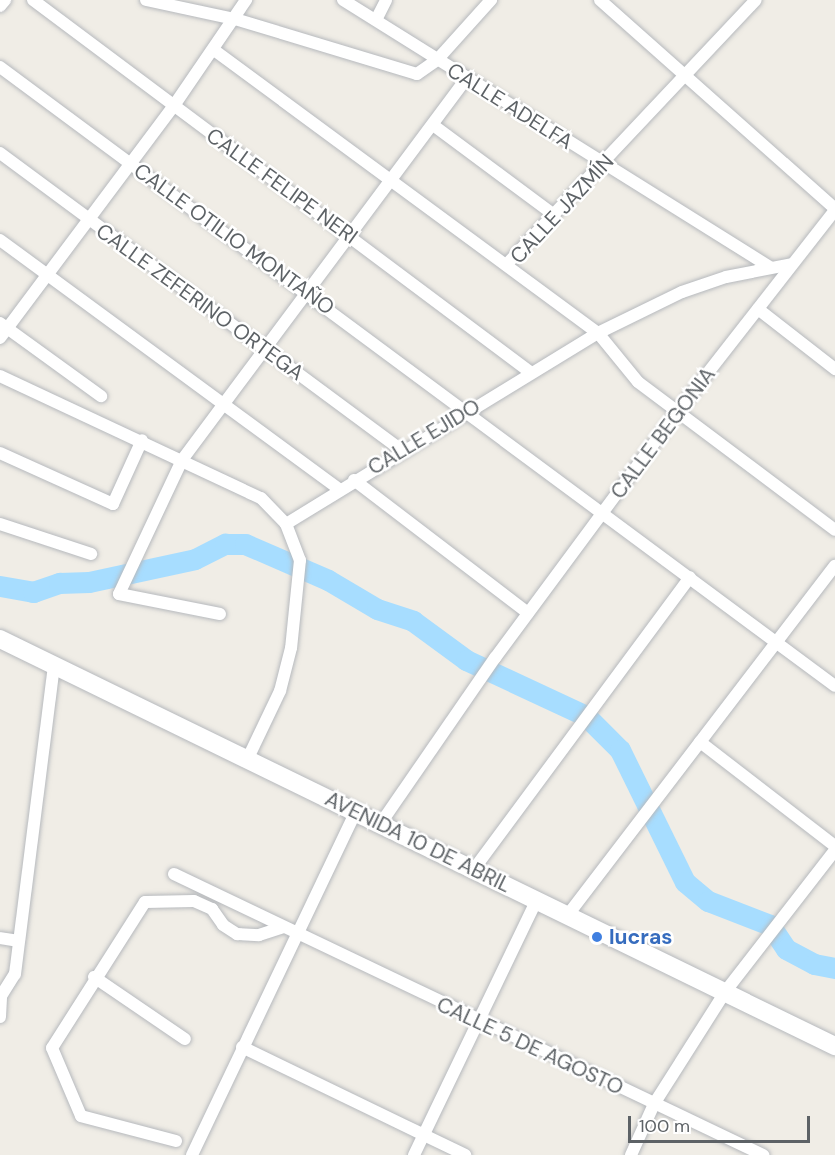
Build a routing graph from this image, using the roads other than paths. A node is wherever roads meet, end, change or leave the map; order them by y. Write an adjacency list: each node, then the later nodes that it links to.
1 (5, 0): 10 (street)
2 (33, 0): 18 (street, CALLE FELIPE NERI)
3 (146, 0): 11 (street)
4 (246, 0): 11 (street)
5 (343, 0): 12 (street, CALLE ADELFA)
6 (386, 0): 12 (street)
7 (491, 0): 14 (street)
8 (600, 0): 17 (street)
9 (756, 0): 17 (street, CALLE JAZMÍN)
10 (0, 6)
11 (235, 19): 13 (street); 14 (street)
12 (376, 20): 14 (street, CALLE ADELFA)
13 (214, 50): 18 (street); 23 (street)
14 (437, 60): 16 (street, CALLE ADELFA)
15 (0, 67): 21 (street, CALLE OTILIO MONTAÑO)
16 (466, 79): 19 (street); 22 (street, CALLE ADELFA)
17 (685, 79): 22 (street, CALLE JAZMÍN); 24 (street)
18 (173, 107): 21 (street); 27 (street, CALLE FELIPE NERI)
19 (433, 125): 23 (street); 25 (street)
20 (0, 153): 26 (street, CALLE ZEFERINO ORTEGA)
21 (131, 163): 26 (street); 33 (street, CALLE OTILIO MONTAÑO)
22 (604, 164): 25 (street, CALLE JAZMÍN); 31 (street, CALLE ADELFA)
23 (390, 182): 27 (street); 30 (street)
24 (835, 210): 29 (street, CALLE BEGONIA)
25 (554, 215): 30 (street, CALLE JAZMÍN)
26 (87, 219): 32 (street); 37 (street, CALLE ZEFERINO ORTEGA)
27 (349, 235): 33 (street); 39 (street, CALLE FELIPE NERI)
28 (0, 240): 32 (street)
29 (792, 264): 31 (street, CALLE EJIDO); 34 (street, CALLE BEGONIA)
30 (506, 265): 36 (street, CALLE JAZMÍN)
31 (770, 267): 36 (street, CALLE EJIDO)
32 (47, 274): 35 (street); 42 (street)
33 (307, 291): 37 (street); 43 (street, CALLE OTILIO MONTAÑO)
34 (758, 309): 38 (street); 44 (street, CALLE BEGONIA)
35 (2, 330): 41 (street)
36 (598, 333): 39 (street, CALLE EJIDO); 44 (street, CALLE JAZMÍN)
37 (264, 348): 42 (street); 46 (street, CALLE ZEFERINO ORTEGA)
38 (835, 369)
39 (530, 372): 43 (street, CALLE EJIDO)
40 (0, 376): 45 (street)
41 (100, 396)
42 (223, 404): 48 (street); 50 (street)
43 (468, 411): 46 (street, CALLE EJIDO); 51 (street, CALLE OTILIO MONTAÑO)
44 (678, 411): 51 (street, CALLE BEGONIA); 54 (street, CALLE JAZMÍN)
45 (142, 440): 47 (street); 48 (street)
46 (401, 450): 49 (street, CALLE EJIDO)
47 (0, 453)
48 (182, 460): 53 (street); 59 (street)
49 (354, 480): 50 (street, CALLE EJIDO); 58 (street)
50 (339, 489): 53 (street, CALLE EJIDO)
51 (603, 511): 57 (street, CALLE OTILIO MONTAÑO); 58 (street, CALLE BEGONIA)
52 (0, 524): 55 (street)
53 (286, 524): 65 (street)
54 (835, 530)
55 (91, 554)
56 (835, 566): 61 (street)
57 (690, 577): 61 (street, CALLE OTILIO MONTAÑO); 69 (street)
58 (528, 613): 67 (street, CALLE BEGONIA)
59 (220, 614)
60 (0, 639): 62 (street, AVENIDA 10 DE ABRIL)
61 (775, 643): 63 (street, CALLE OTILIO MONTAÑO); 64 (street)
62 (54, 665): 65 (street, AVENIDA 10 DE ABRIL); 76 (street)
63 (835, 686)
64 (700, 742): 68 (street); 72 (street)
65 (248, 759): 66 (street, AVENIDA 10 DE ABRIL)
66 (356, 811): 67 (street, AVENIDA 10 DE ABRIL); 74 (street)
67 (381, 823): 69 (street, AVENIDA 10 DE ABRIL)
68 (835, 848): 78 (street)
69 (474, 869): 71 (street, AVENIDA 10 DE ABRIL)
70 (174, 874): 73 (street, CALLE 5 DE AGOSTO)
71 (536, 901): 72 (street, AVENIDA 10 DE ABRIL); 80 (street)
72 (567, 916): 78 (street, AVENIDA 10 DE ABRIL)
73 (283, 927): 74 (street, CALLE 5 DE AGOSTO); 77 (street)
74 (298, 934): 80 (street, CALLE 5 DE AGOSTO); 83 (street)
75 (0, 938): 76 (street)
76 (18, 941): 79 (street)
77 (94, 977): 81 (street); 86 (street)
78 (725, 992): 82 (street, AVENIDA 10 DE ABRIL); 84 (street)
79 (0, 1017)
80 (478, 1022): 84 (street, CALLE 5 DE AGOSTO); 85 (street)
81 (185, 1039)
82 (835, 1046)
83 (242, 1047): 85 (street); 87 (street)
84 (654, 1104): 90 (street); 91 (street, CALLE 5 DE AGOSTO)
85 (423, 1136): 88 (street); 89 (street)
86 (176, 1141)
87 (192, 1155)
88 (414, 1155)
89 (465, 1155)
90 (631, 1155)
91 (763, 1155)

